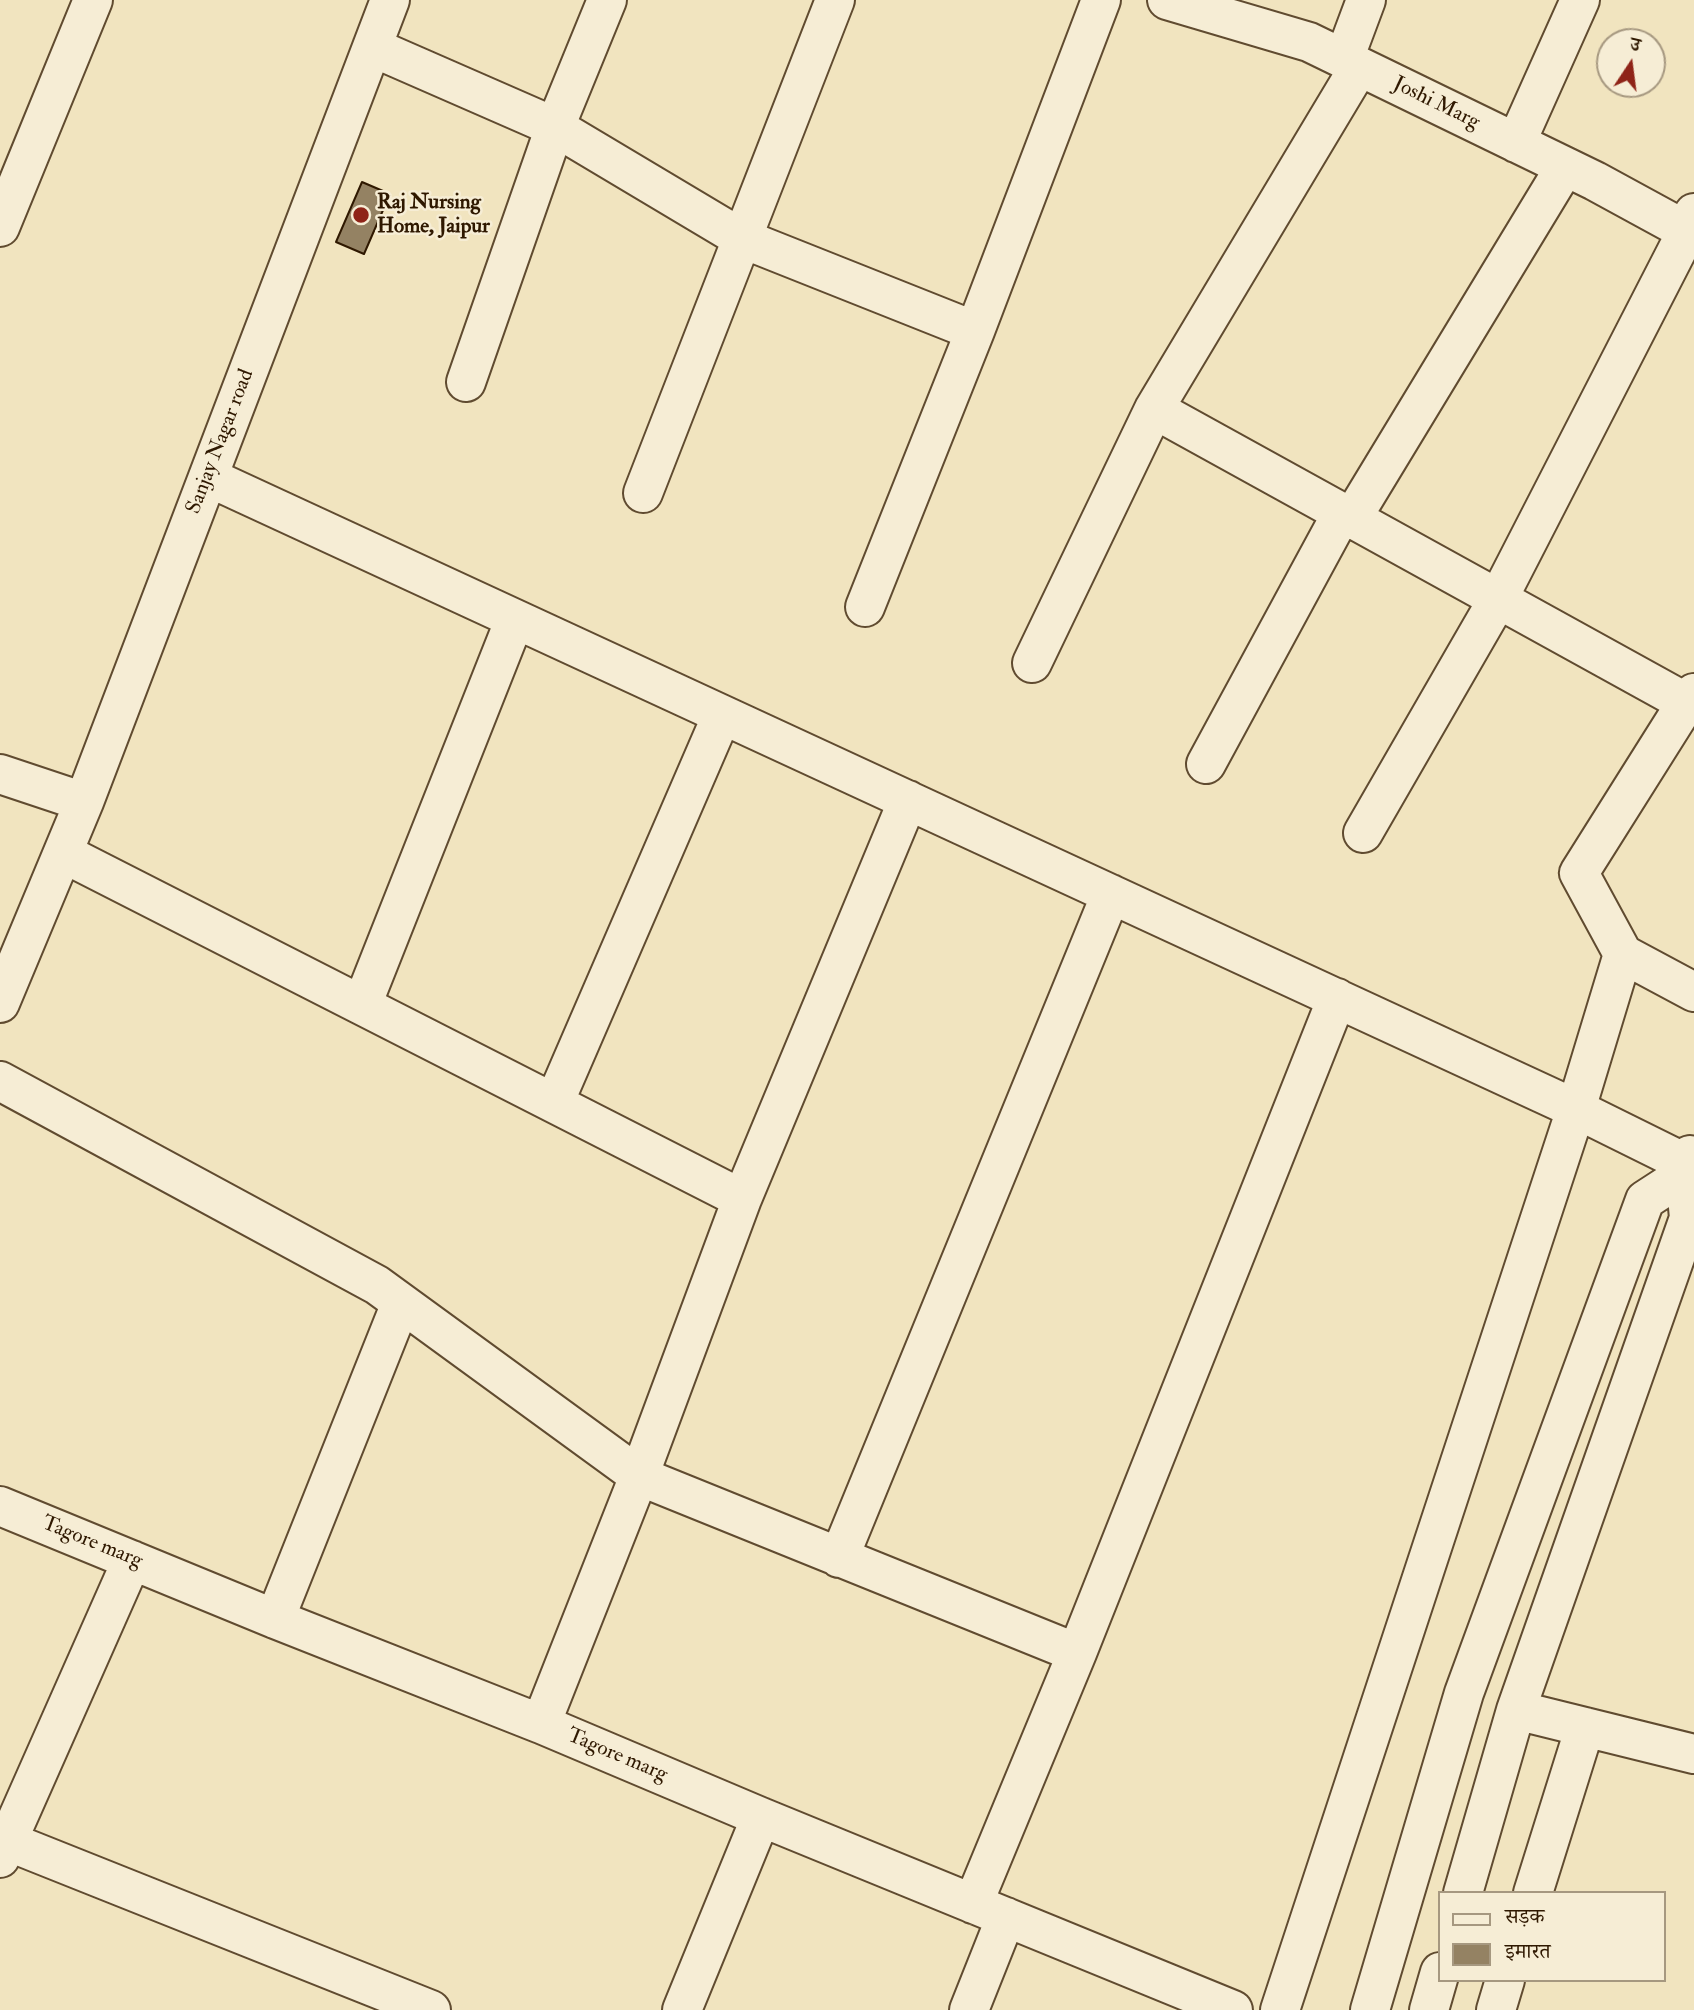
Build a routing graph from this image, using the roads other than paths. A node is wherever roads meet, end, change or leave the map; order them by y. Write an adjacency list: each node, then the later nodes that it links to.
1 (93, 0): 14 (street)
2 (390, 0): 9 (street, Sanjay Nagar road)
3 (607, 0): 11 (street)
4 (835, 0): 16 (street)
5 (1101, 0): 17 (street)
6 (1167, 0): 10 (street, Joshi Marg)
7 (1366, 0): 10 (street)
8 (1580, 0): 12 (street)
9 (372, 47): 11 (street); 20 (street, Sanjay Nagar road)
10 (1352, 63): 12 (street, Joshi Marg); 19 (street)
11 (555, 127): 16 (street); 18 (street)
12 (1516, 143): 13 (street, Joshi Marg)
13 (1565, 167): 15 (street, Joshi Marg); 22 (street)
14 (0, 227)
15 (1692, 227): 23 (street)
16 (741, 239): 17 (street); 21 (street)
17 (975, 331): 24 (street)
18 (466, 382)
19 (1154, 409): 22 (street); 26 (street)
20 (208, 477): 25 (street); 32 (street, Sanjay Nagar road)
21 (643, 493)
22 (1347, 515): 23 (street); 29 (street)
23 (1498, 599): 27 (street); 33 (street)
24 (865, 607)
25 (515, 619): 28 (street); 40 (street)
26 (1032, 663)
27 (1691, 701): 36 (street)
28 (722, 715): 31 (street); 42 (street)
29 (1206, 764)
30 (0, 774): 32 (street)
31 (908, 800): 35 (street); 45 (street)
32 (84, 802): 34 (street, Sanjay Nagar road)
33 (1363, 833)
34 (63, 853): 39 (street, Sanjay Nagar road); 40 (street)
35 (1111, 894): 38 (street); 49 (street)
36 (1623, 954): 37 (street); 43 (street)
37 (1694, 992)
38 (1337, 998): 43 (street); 52 (street)
39 (0, 1003)
40 (362, 1005): 42 (street)
41 (0, 1081): 46 (street)
42 (554, 1103): 45 (street)
43 (1576, 1109): 44 (street); 68 (street)
44 (1689, 1160): 53 (street); 69 (street)
45 (742, 1199): 47 (street)
46 (401, 1303): 47 (street); 51 (street)
47 (639, 1476): 49 (street); 54 (street)
48 (0, 1506): 50 (street, Tagore marg)
49 (839, 1558): 52 (street)
50 (132, 1560): 51 (street, Tagore marg); 58 (street)
51 (275, 1619): 54 (street, Tagore marg)
52 (1077, 1653): 61 (street)
53 (1516, 1710): 55 (street); 59 (street)
54 (541, 1724): 57 (street, Tagore marg)
55 (1585, 1727): 56 (street); 60 (street)
56 (1694, 1754)
57 (761, 1817): 61 (street, Tagore marg); 65 (street)
58 (4, 1849): 64 (street)
59 (1464, 1891)
60 (1534, 1891)
61 (989, 1910): 66 (street); 67 (street, Tagore marg)
62 (1438, 1979): 70 (street)
63 (1504, 1982): 71 (street)
64 (432, 2010)
65 (682, 2010)
66 (969, 2010)
67 (1233, 2010)
68 (1280, 2010)
69 (1370, 2010)
70 (1429, 2010)
71 (1496, 2010)

